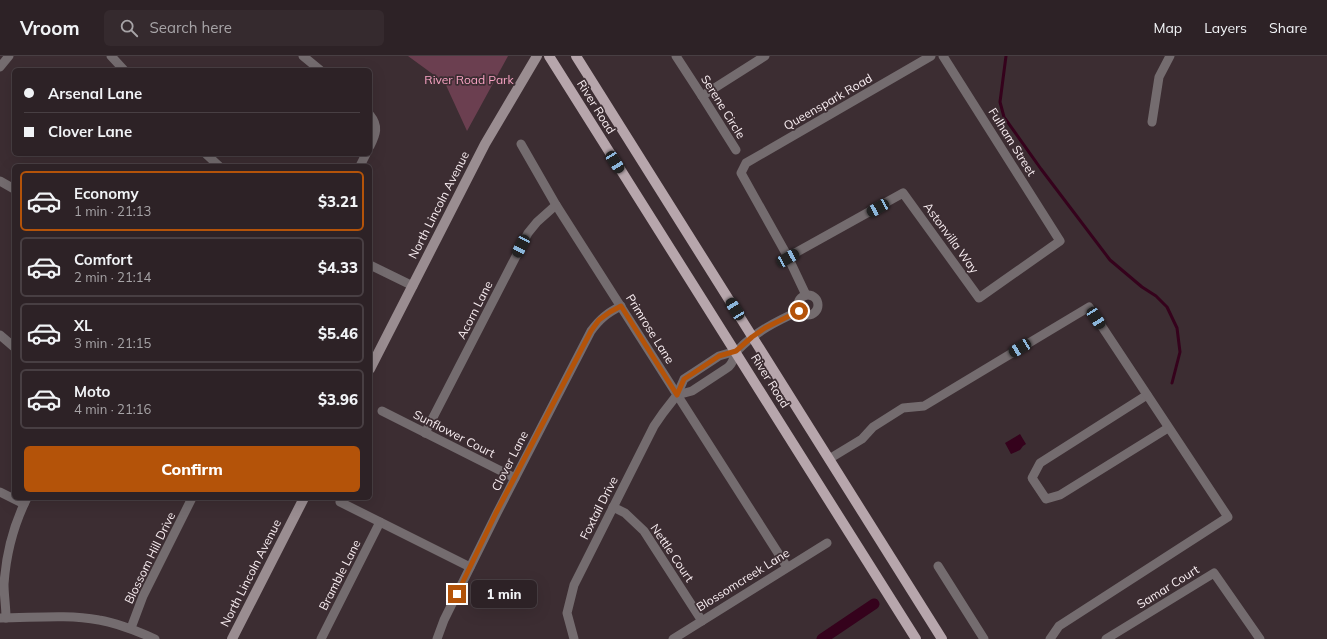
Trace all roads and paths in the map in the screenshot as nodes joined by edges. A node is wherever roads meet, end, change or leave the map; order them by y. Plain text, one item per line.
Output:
1 (9, 56) edge
2 (111, 56) edge
3 (303, 56) edge
4 (537, 56) edge
5 (549, 56) edge
6 (576, 56) edge
7 (676, 56) edge
8 (765, 56) edge
9 (931, 56) edge
10 (943, 56) edge
11 (1170, 56) edge
12 (0, 67) edge
13 (122, 68) edge
14 (318, 68) edge
15 (702, 96) junction
16 (372, 118) edge
17 (1152, 122) dead end
18 (372, 140) edge
19 (521, 144) dead end
20 (736, 150) dead end
21 (0, 181) edge
22 (12, 188) edge
23 (556, 205) junction
24 (788, 258) junction
25 (372, 266) edge
26 (412, 286) junction
27 (806, 295) junction
28 (979, 298) joint
29 (621, 306) junction
30 (799, 311) junction
31 (0, 335) edge
32 (752, 337) junction
33 (12, 345) edge
34 (736, 351) junction
35 (372, 365) edge
36 (677, 395) junction
37 (1147, 395) junction
38 (382, 411) dead end
39 (1168, 428) junction
40 (425, 433) junction
41 (829, 459) junction
42 (515, 478) junction
43 (0, 492) edge
44 (12, 496) edge
45 (191, 500) edge
46 (303, 500) edge
47 (26, 501) edge
48 (340, 502) dead end
49 (613, 507) junction
50 (380, 522) junction
51 (827, 543) dead end
52 (938, 566) dead end
53 (470, 567) junction
54 (787, 567) junction
55 (3, 618) edge
56 (702, 621) junction
57 (131, 628) junction
58 (154, 639) edge
59 (232, 639) edge
60 (321, 639) edge
61 (437, 639) edge
62 (574, 639) edge
63 (673, 639) edge
64 (916, 639) edge
65 (942, 639) edge
66 (984, 639) edge
67 (1050, 639) edge
68 (1106, 639) edge
69 (1260, 639) edge

1 - 12 street
2 - 13 street
3 - 14 street
4 - 26 main road, North Lincoln Avenue
5 - 34 main road, River Road
6 - 32 main road, River Road
7 - 15 street, Serene Circle
8 - 15 street
9 - 24 street, Queenspark Road
10 - 28 street, Fulham Street
11 - 17 street
15 - 20 street, Serene Circle
16 - 18 street
19 - 23 street, Primrose Lane
21 - 22 street
23 - 29 street, Primrose Lane
23 - 40 street, Acorn Lane
24 - 27 street
24 - 28 street, Astonvilla Way
25 - 26 street
26 - 35 main road, North Lincoln Avenue
27 - 30 street
27 - 30 street
29 - 36 street, Primrose Lane
29 - 42 street, Clover Lane
30 - 32 street
31 - 33 street
32 - 34 street
32 - 41 main road, River Road
34 - 36 street, Foxtail Drive
34 - 36 street
34 - 64 main road, River Road
36 - 49 street, Foxtail Drive
36 - 54 street, Primrose Lane
37 - 39 street
37 - 39 street
37 - 41 street
38 - 40 street, Sunflower Court
39 - 67 street
40 - 42 street, Sunflower Court
41 - 65 main road, River Road
42 - 53 street, Clover Lane
43 - 44 street
45 - 57 street, Blossom Hill Drive
46 - 59 main road, North Lincoln Avenue
47 - 55 street
48 - 50 street
49 - 56 street, Nettle Court
49 - 62 street, Foxtail Drive
50 - 53 street
50 - 60 street, Bramble Lane
51 - 54 street, Blossomcreek Lane
52 - 66 street
53 - 61 street, Clover Lane
54 - 56 street, Blossomcreek Lane
55 - 57 street
56 - 63 street, Blossomcreek Lane
57 - 58 street
68 - 69 street, Samar Court

